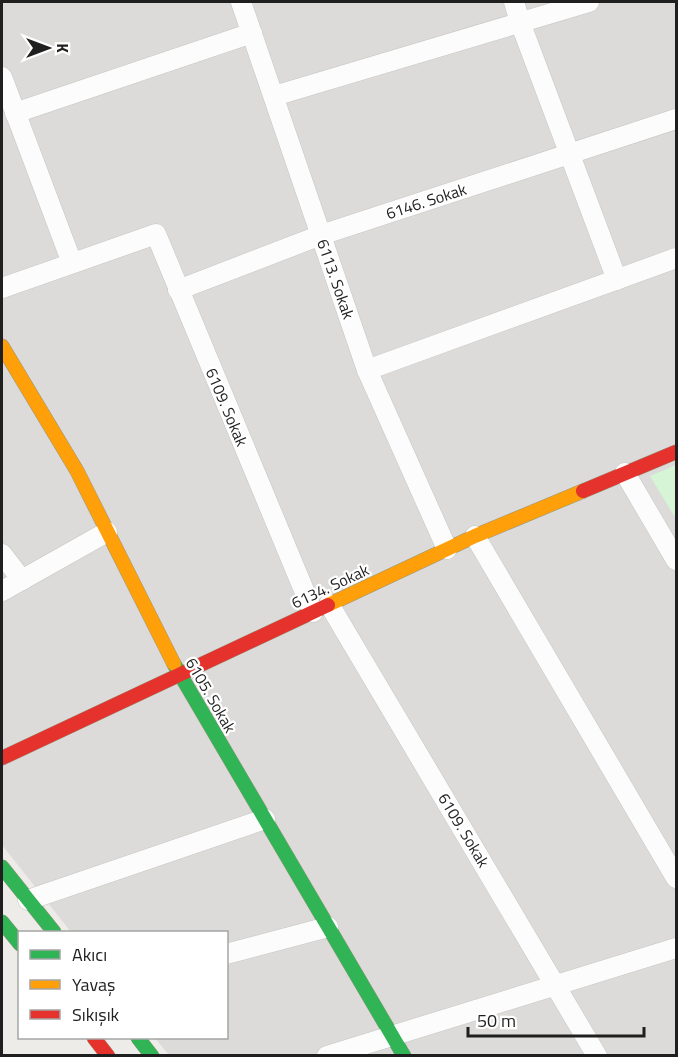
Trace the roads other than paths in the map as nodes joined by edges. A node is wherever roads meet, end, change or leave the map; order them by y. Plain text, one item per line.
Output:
1 (241, 2) edge
2 (514, 2) edge
3 (589, 2) edge
4 (520, 22) junction
5 (252, 33) junction
6 (2, 77) edge
7 (274, 96) junction
8 (15, 113) junction
9 (676, 119) edge
10 (569, 154) junction
11 (321, 235) junction
12 (676, 258) edge
13 (72, 263) junction
14 (617, 280) junction
15 (2, 288) edge
16 (178, 290) junction
17 (2, 346) edge
18 (367, 370) junction
19 (676, 452) edge
20 (626, 473) junction
21 (107, 532) junction
22 (475, 536) junction
23 (447, 549) junction
24 (2, 554) edge
25 (676, 560) edge
26 (22, 580) junction
27 (2, 591) edge
28 (321, 608) junction
29 (179, 675) junction
30 (2, 758) edge
31 (265, 819) junction
32 (2, 867) edge
33 (676, 878) edge
34 (28, 900) junction
35 (2, 922) edge
36 (328, 927) junction
37 (52, 931) edge
38 (18, 942) edge
39 (676, 948) edge
40 (228, 953) edge
41 (556, 985) junction
42 (392, 1035) junction
43 (95, 1039) edge
44 (139, 1039) edge
45 (108, 1056) edge
46 (152, 1056) edge
47 (327, 1056) edge
48 (404, 1056) edge
49 (597, 1056) edge

1 - 5 street, 6113. Sokak
2 - 4 street
3 - 4 street
4 - 7 street
4 - 10 street
5 - 7 street, 6113. Sokak
5 - 8 street
6 - 8 street
7 - 11 street, 6113. Sokak
8 - 13 street
9 - 10 street, 6146. Sokak
10 - 11 street, 6146. Sokak
10 - 14 street
11 - 16 street, 6146. Sokak
11 - 18 street, 6113. Sokak
12 - 14 street
13 - 15 street
13 - 16 street, 6109. Sokak
14 - 18 street
16 - 28 street, 6109. Sokak
17 - 21 street, 6105. Sokak
18 - 23 street, 6113. Sokak
19 - 20 street, 6134. Sokak
20 - 22 street, 6134. Sokak
20 - 25 street
21 - 26 street
21 - 29 street, 6105. Sokak
22 - 23 street, 6134. Sokak
22 - 33 street
23 - 28 street, 6134. Sokak
24 - 26 street
26 - 27 street
28 - 29 street, 6134. Sokak
28 - 41 street, 6109. Sokak
29 - 30 street, 6134. Sokak
29 - 31 street, 6105. Sokak
31 - 34 street
31 - 36 street, 6105. Sokak
32 - 34 street
34 - 37 street
35 - 38 street
36 - 40 street
36 - 42 street, 6105. Sokak
39 - 41 street
41 - 42 street
41 - 49 street, 6109. Sokak
42 - 47 street
42 - 48 street, 6105. Sokak
43 - 45 street
44 - 46 street

